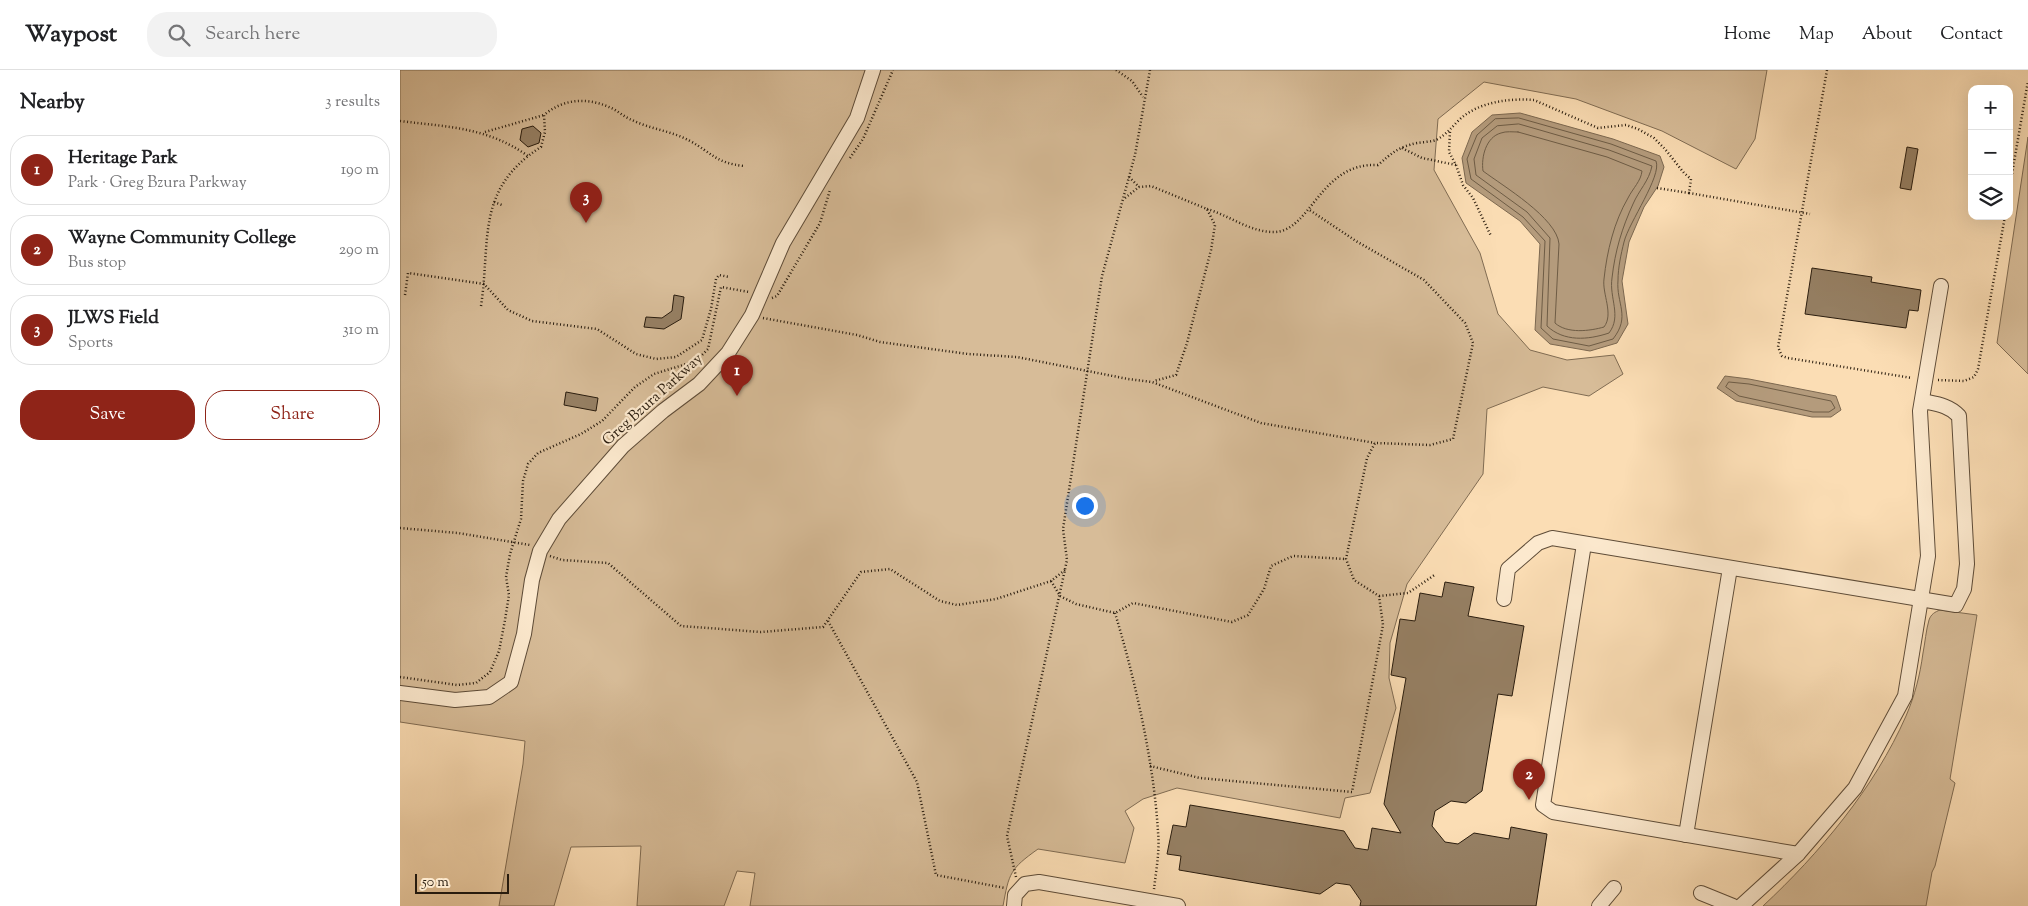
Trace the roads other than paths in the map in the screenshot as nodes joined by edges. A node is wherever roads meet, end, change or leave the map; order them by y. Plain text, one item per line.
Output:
1 (873, 70) edge
2 (1941, 286) dead end
3 (1922, 401) junction
4 (1584, 544) junction
5 (1730, 568) junction
6 (1504, 599) dead end
7 (1921, 600) junction
8 (400, 693) edge
9 (1686, 835) junction
10 (1798, 854) junction
11 (1614, 888) dead end
12 (1701, 893) dead end
13 (1014, 906) edge
14 (1178, 906) edge
15 (1599, 906) edge
16 (1733, 906) edge
17 (1741, 906) edge

1 - 8 street, Greg Bzura Parkway
2 - 3 street
3 - 7 street
3 - 7 street
4 - 5 street
4 - 6 street
4 - 9 street
5 - 7 street
5 - 9 street
7 - 10 street
9 - 10 street
10 - 17 street
11 - 15 street
12 - 16 street
13 - 14 street

